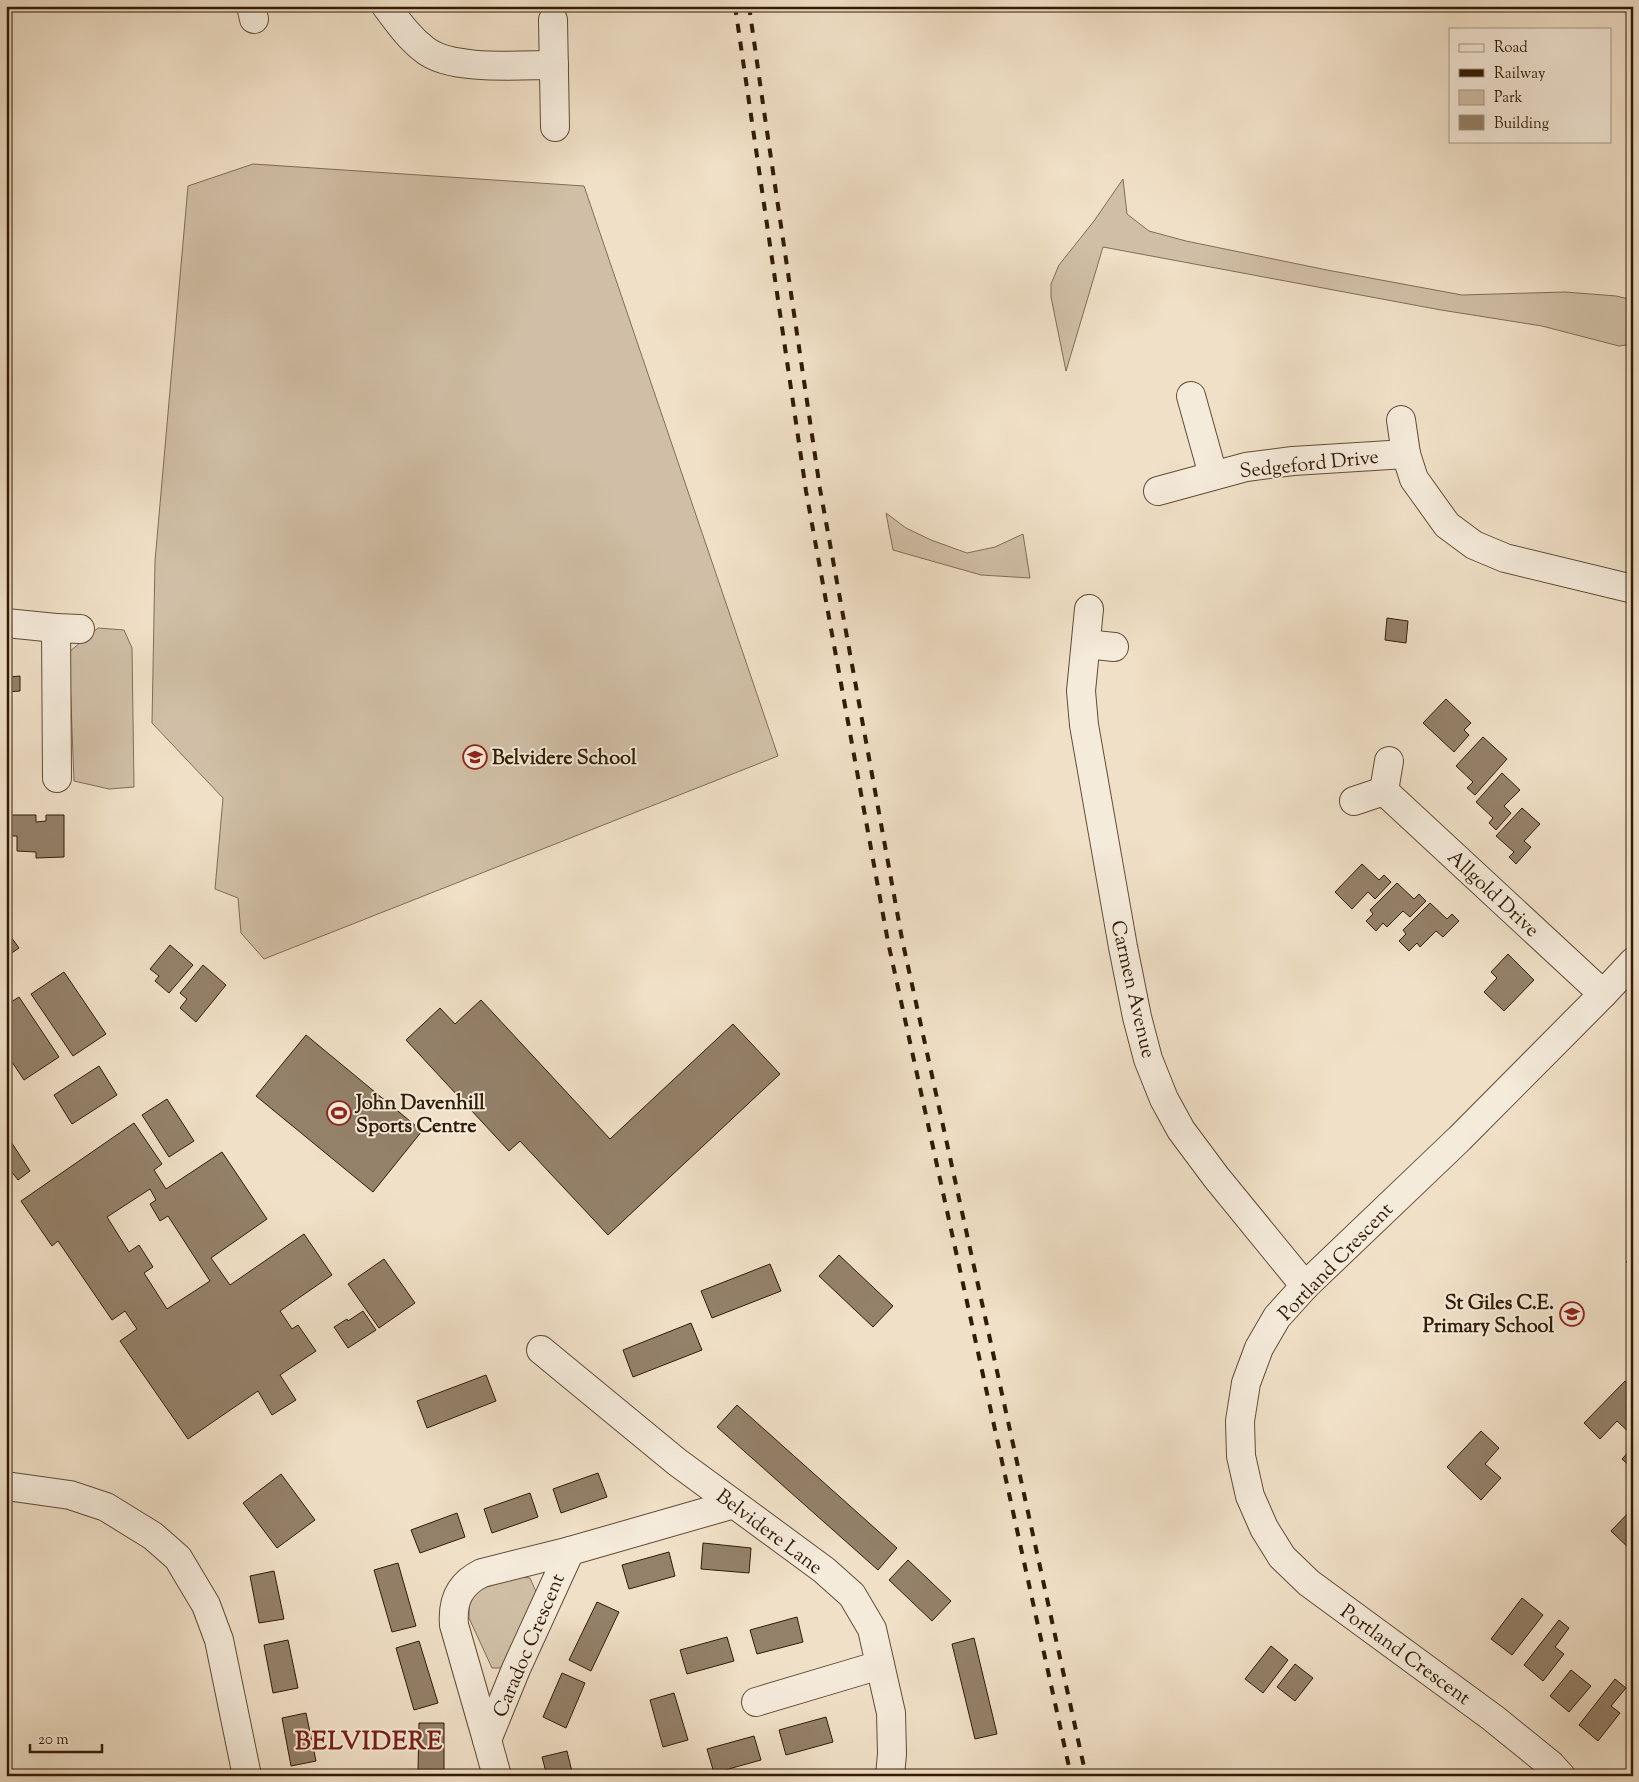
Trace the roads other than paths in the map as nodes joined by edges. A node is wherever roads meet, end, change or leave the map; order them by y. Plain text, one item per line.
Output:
1 (386, 6) edge
2 (554, 20) dead end
3 (554, 64) junction
4 (555, 128) dead end
5 (1191, 396) dead end
6 (1401, 420) dead end
7 (1406, 454) junction
8 (1213, 475) junction
9 (1158, 491) dead end
10 (1633, 588) edge
11 (1089, 609) dead end
12 (6, 623) edge
13 (1086, 644) junction
14 (1114, 647) dead end
15 (1389, 762) dead end
16 (57, 778) dead end
17 (1384, 791) junction
18 (1354, 801) dead end
19 (1633, 962) edge
20 (1603, 994) junction
21 (1305, 1286) junction
22 (541, 1350) dead end
23 (6, 1486) edge
24 (734, 1504) junction
25 (570, 1551) junction
26 (880, 1665) junction
27 (756, 1702) dead end
28 (487, 1740) junction
29 (247, 1776) edge
30 (497, 1776) edge
31 (890, 1776) edge
32 (1561, 1776) edge

1 - 3 street
2 - 3 street
3 - 4 street
5 - 8 street, Sedgeford Drive
6 - 7 street, Sedgeford Drive
7 - 8 street, Sedgeford Drive
7 - 10 street, Sedgeford Drive
8 - 9 street, Sedgeford Drive
11 - 13 street, Carmen Avenue
12 - 16 street
13 - 14 street
13 - 21 street, Carmen Avenue
15 - 17 street
17 - 18 street
17 - 20 street, Allgold Drive
19 - 20 street, Portland Crescent
20 - 21 street, Portland Crescent
21 - 32 street, Portland Crescent
22 - 24 street, Belvidere Lane
23 - 29 street
24 - 25 street, Caradoc Crescent
24 - 26 street, Belvidere Lane
25 - 28 street, Caradoc Crescent
25 - 28 street, Caradoc Crescent
26 - 27 street
26 - 31 street, Belvidere Lane
28 - 30 street, Caradoc Crescent

